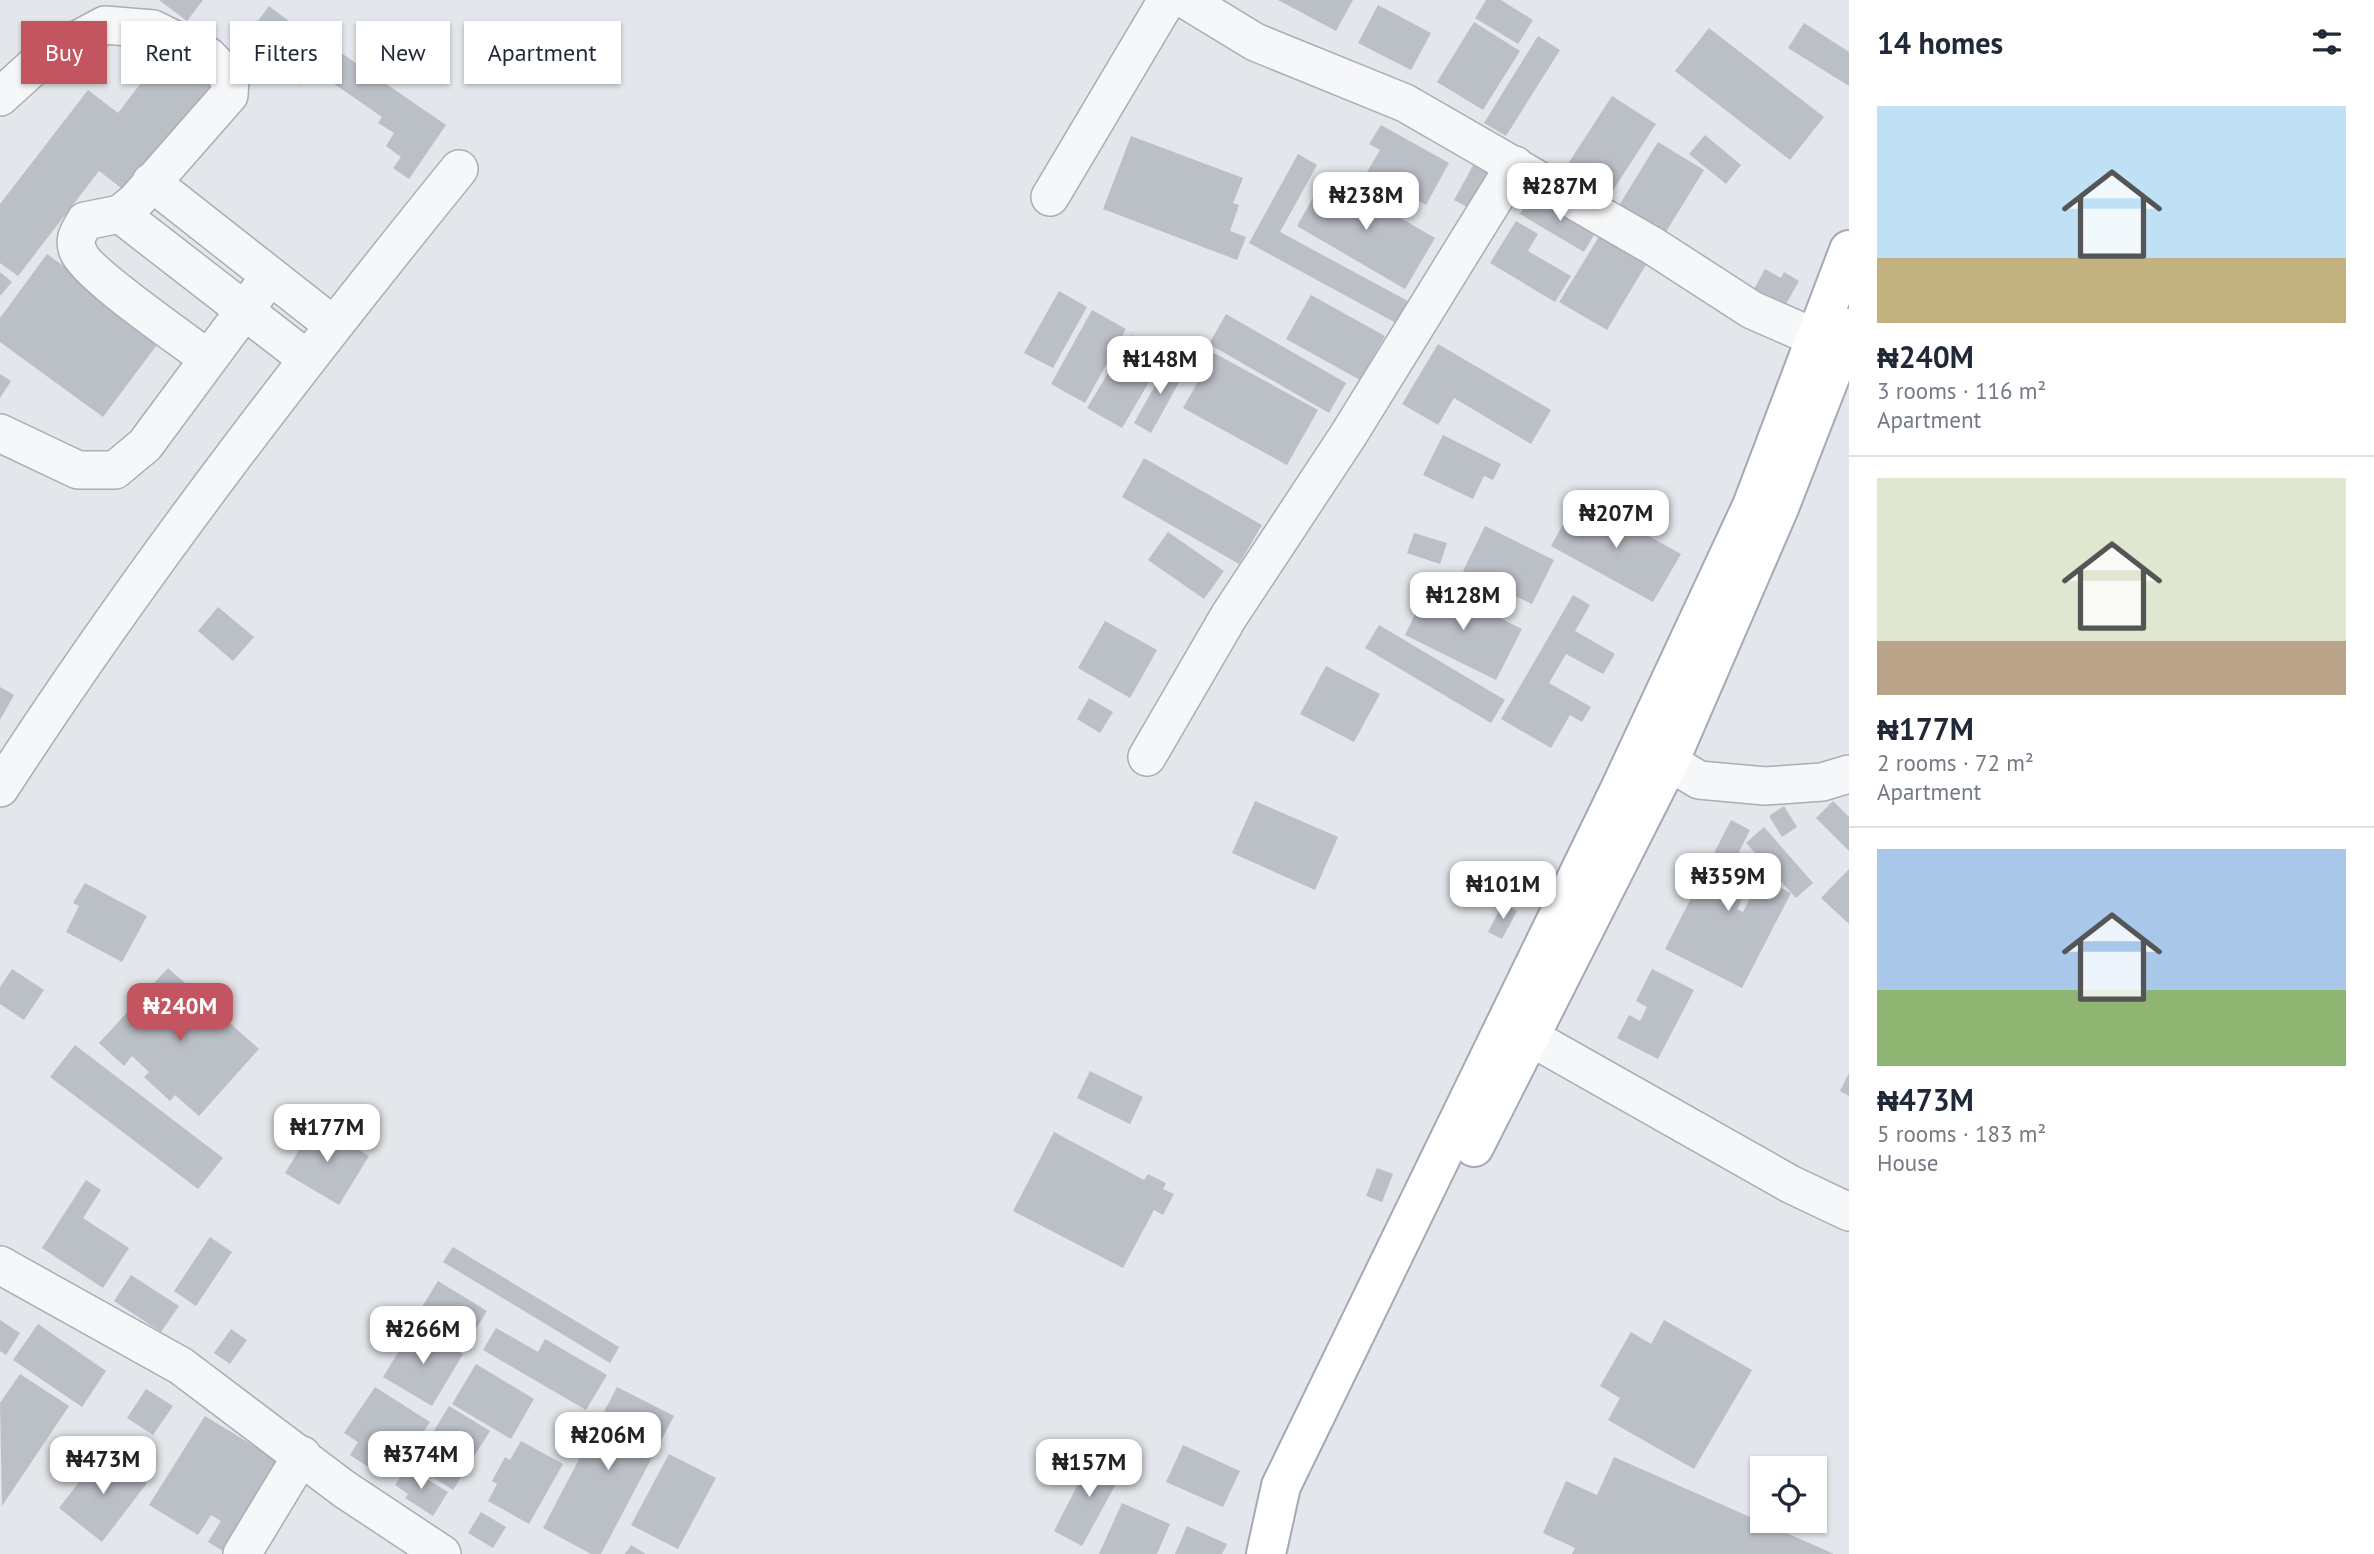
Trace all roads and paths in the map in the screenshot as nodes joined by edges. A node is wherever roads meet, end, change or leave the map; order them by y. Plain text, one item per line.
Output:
1 (1167, 0) edge
2 (1186, 0) edge
3 (0, 97) edge
4 (1516, 165) junction
5 (459, 169) dead end
6 (151, 183) junction
7 (1050, 197) dead end
8 (120, 214) junction
9 (1849, 250) edge
10 (270, 276) junction
11 (243, 309) junction
12 (333, 325) junction
13 (1832, 333) edge
14 (207, 358) junction
15 (307, 359) junction
16 (0, 433) edge
17 (1147, 757) dead end
18 (1669, 762) junction
19 (1849, 774) edge
20 (0, 788) edge
21 (1530, 1037) junction
22 (1849, 1212) edge
23 (0, 1265) edge
24 (302, 1455) junction
25 (1269, 1547) edge
26 (242, 1554) edge
27 (442, 1554) edge

1 - 7 street
2 - 4 street
3 - 6 street
4 - 13 street
4 - 17 street
5 - 12 street
6 - 8 street
6 - 10 street
8 - 11 street
8 - 14 street
9 - 13 main road
10 - 11 street
10 - 12 street
11 - 14 street
11 - 15 street
12 - 15 street
13 - 18 main road
13 - 25 main road
14 - 16 street
15 - 20 street
18 - 19 street
18 - 21 main road
21 - 22 street
21 - 25 main road
23 - 24 street
24 - 26 street
24 - 27 street

